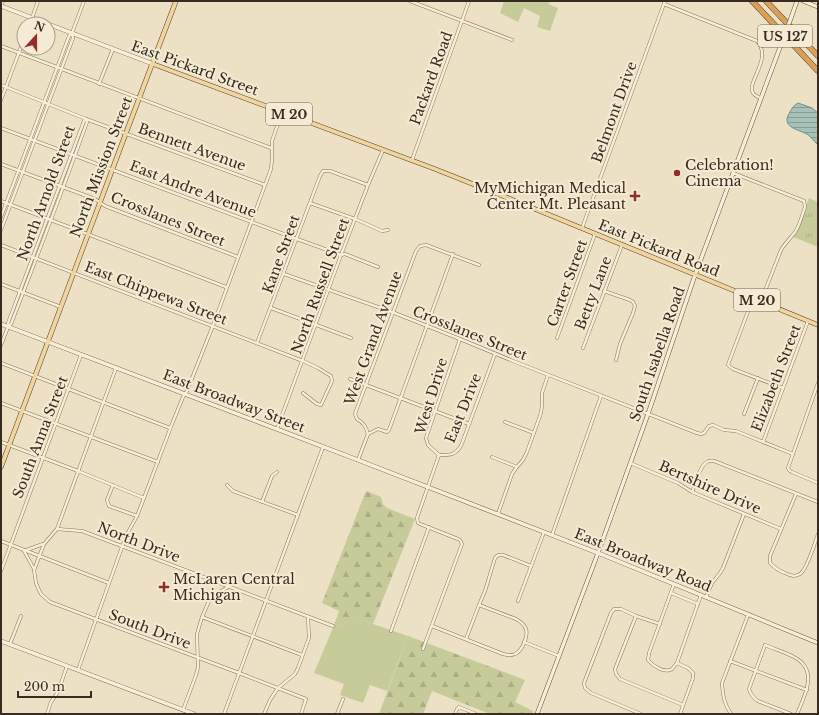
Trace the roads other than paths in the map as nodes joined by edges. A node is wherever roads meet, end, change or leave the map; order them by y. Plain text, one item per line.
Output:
1 (3, 1) edge
2 (38, 1) edge
3 (84, 1) edge
4 (176, 1) edge
5 (410, 1) edge
6 (469, 1) edge
7 (752, 1) edge
8 (766, 1) edge
9 (797, 1) edge
10 (803, 1) edge
11 (664, 2) edge
12 (418, 3) edge
13 (1, 6) edge
14 (818, 7) edge
15 (27, 16) edge
16 (33, 16) edge
17 (462, 21) junction
18 (56, 27) edge
19 (72, 33) junction
20 (512, 40) dead end
21 (1, 46) edge
22 (113, 49) junction
23 (16, 52) edge
24 (18, 56) edge
25 (27, 56) edge
26 (818, 56) edge
27 (153, 64) junction
28 (57, 67) junction
29 (62, 69) junction
30 (818, 71) edge
31 (99, 84) junction
32 (1, 85) edge
33 (6, 87) junction
34 (139, 98) junction
35 (760, 98) junction
36 (1, 100) edge
37 (44, 102) junction
38 (49, 104) junction
39 (282, 112) junction
40 (86, 119) junction
41 (1, 128) edge
42 (126, 133) junction
43 (31, 138) junction
44 (35, 140) junction
45 (271, 148) junction
46 (383, 150) junction
47 (73, 155) junction
48 (412, 161) junction
49 (1, 164) edge
50 (425, 166) joint
51 (112, 169) junction
52 (18, 170) junction
53 (23, 172) junction
54 (733, 173) junction
55 (265, 185) junction
56 (368, 185) junction
57 (61, 186) junction
58 (1, 201) edge
59 (6, 203) junction
60 (100, 203) junction
61 (310, 203) junction
62 (10, 205) junction
63 (1, 216) edge
64 (49, 219) junction
65 (355, 219) junction
66 (252, 222) junction
67 (582, 229) junction
68 (1, 230) edge
69 (388, 230) dead end
70 (88, 234) junction
71 (595, 234) junction
72 (297, 239) junction
73 (1, 245) edge
74 (622, 245) junction
75 (453, 254) junction
76 (341, 255) junction
77 (35, 257) junction
78 (238, 257) junction
79 (479, 265) dead end
80 (378, 267) dead end
81 (73, 273) junction
82 (284, 274) junction
83 (696, 275) junction
84 (1, 284) edge
85 (226, 287) junction
86 (329, 290) junction
87 (604, 291) junction
88 (22, 292) junction
89 (753, 298) junction
90 (761, 302) junction
91 (61, 307) junction
92 (271, 308) junction
93 (392, 312) junction
94 (808, 321) junction
95 (1, 324) edge
96 (316, 324) junction
97 (818, 325) edge
98 (8, 326) junction
99 (213, 326) junction
100 (427, 326) junction
101 (351, 338) dead end
102 (557, 338) dead end
103 (460, 339) junction
104 (48, 341) junction
105 (257, 343) junction
106 (1, 345) edge
107 (583, 348) dead end
108 (495, 354) junction
109 (81, 355) junction
110 (303, 360) junction
111 (616, 360) dead end
112 (1, 363) edge
113 (116, 368) junction
114 (548, 375) junction
115 (35, 376) junction
116 (758, 378) junction
117 (350, 379) dead end
118 (818, 382) edge
119 (366, 385) junction
120 (783, 388) junction
121 (69, 389) junction
122 (185, 394) junction
123 (303, 394) dead end
124 (601, 396) junction
125 (401, 397) junction
126 (1, 403) edge
127 (103, 403) junction
128 (22, 410) junction
129 (435, 411) junction
130 (648, 414) junction
131 (744, 414) dead end
132 (505, 422) dead end
133 (56, 423) junction
134 (469, 424) junction
135 (170, 428) junction
136 (277, 429) junction
137 (534, 433) junction
138 (368, 434) junction
139 (91, 436) junction
140 (1, 442) edge
141 (763, 442) junction
142 (9, 445) junction
143 (323, 447) junction
144 (793, 454) junction
145 (439, 455) junction
146 (492, 457) dead end
147 (43, 458) junction
148 (358, 460) junction
149 (158, 462) junction
150 (630, 463) junction
151 (1, 467) edge
152 (517, 467) junction
153 (78, 471) junction
154 (277, 472) dead end
155 (818, 483) edge
156 (113, 485) junction
157 (227, 485) dead end
158 (428, 487) junction
159 (692, 492) junction
160 (796, 494) junction
161 (144, 498) junction
162 (459, 499) joint
163 (262, 502) junction
164 (818, 502) edge
165 (498, 514) junction
166 (744, 514) junction
167 (298, 515) junction
168 (137, 516) junction
169 (429, 528) junction
170 (57, 529) junction
171 (781, 529) junction
172 (544, 532) junction
173 (818, 534) edge
174 (552, 535) junction
175 (1, 541) edge
176 (44, 544) junction
177 (11, 545) junction
178 (122, 547) junction
179 (24, 551) junction
180 (598, 553) junction
181 (39, 556) junction
182 (531, 566) junction
183 (34, 570) junction
184 (1, 571) edge
185 (109, 583) junction
186 (674, 584) junction
187 (228, 587) junction
188 (671, 593) junction
189 (701, 595) junction
190 (706, 597) junction
191 (266, 600) junction
192 (518, 601) dead end
193 (698, 604) junction
194 (479, 605) junction
195 (748, 614) junction
196 (21, 616) dead end
197 (636, 616) junction
198 (308, 617) junction
199 (202, 618) junction
200 (96, 619) junction
201 (660, 624) junction
202 (334, 626) dead end
203 (432, 626) junction
204 (391, 631) dead end
205 (252, 636) junction
206 (466, 639) junction
207 (1, 641) edge
208 (524, 642) junction
209 (818, 643) edge
210 (10, 644) junction
211 (423, 649) dead end
212 (302, 655) junction
213 (559, 656) junction
214 (197, 657) junction
215 (730, 661) junction
216 (677, 663) junction
217 (67, 666) junction
218 (78, 670) junction
219 (755, 671) junction
220 (239, 673) junction
221 (278, 688) junction
222 (807, 690) junction
223 (343, 699) dead end
224 (683, 705) junction
225 (183, 710) junction
226 (47, 714) edge
227 (194, 714) edge
228 (224, 714) edge
229 (264, 714) edge
230 (301, 714) edge
231 (337, 714) edge
232 (455, 714) edge
233 (476, 714) edge
234 (537, 714) edge
235 (641, 714) edge
236 (680, 714) edge
237 (731, 714) edge
238 (791, 714) edge
239 (797, 714) edge

1 - 13 street
2 - 16 street
3 - 19 street
4 - 27 main road, North Mission Street
5 - 12 street
6 - 17 street, Packard Road
7 - 30 highway, US 127
8 - 26 highway, US 127
9 - 35 street, South Isabella Road, bridge
10 - 14 street
11 - 35 street
11 - 67 street, Belmont Drive
12 - 17 street
13 - 15 street, East Pickard Street
17 - 20 street
17 - 48 street, Packard Road
18 - 19 street, East Pickard Street
19 - 22 street, East Pickard Street
19 - 28 street
19 - 29 street
21 - 23 street
22 - 27 street, East Pickard Street
22 - 31 street
24 - 33 street
25 - 28 street
27 - 34 main road, North Mission Street
27 - 39 main road, East Pickard Street / M 20
28 - 29 street
28 - 37 street
29 - 31 street
29 - 38 street
31 - 34 street
32 - 33 street, Bennett Avenue
33 - 36 street
33 - 37 street, Bennett Avenue
34 - 42 main road, North Mission Street
34 - 45 street
35 - 54 street, South Isabella Road
37 - 38 street, Bennett Avenue
37 - 43 street
38 - 40 street, Bennett Avenue
38 - 44 street
39 - 45 street
39 - 46 main road, East Pickard Street / M 20
40 - 42 street, Bennett Avenue
40 - 47 street, North Arnold Street
41 - 43 street, East Andre Avenue
42 - 51 main road, North Mission Street
42 - 55 street, Bennett Avenue
43 - 44 street, East Andre Avenue
43 - 52 street
44 - 47 street, East Andre Avenue
44 - 53 street
45 - 55 street
46 - 48 main road, East Pickard Street / M 20
46 - 56 street, North Russell Street
47 - 51 street, East Andre Avenue
47 - 57 street, North Arnold Street
48 - 50 main road, East Pickard Street / M 20
49 - 52 street, Crosslanes Street
50 - 67 main road, East Pickard Road / M 20
51 - 60 main road, North Mission Street
51 - 66 street, East Andre Avenue
52 - 53 street, Crosslanes Street
52 - 59 street
53 - 57 street, Crosslanes Street
53 - 62 street
54 - 83 street, South Isabella Road
54 - 90 street
55 - 66 street
56 - 61 street, Kane Street
56 - 65 street, North Russell Street
57 - 60 street, Crosslanes Street
57 - 64 street, North Arnold Street
58 - 59 street
59 - 62 street
59 - 63 street
60 - 70 main road, North Mission Street
60 - 78 street, Crosslanes Street
61 - 65 street
61 - 72 street, Kane Street
62 - 64 street
62 - 68 street
64 - 70 street
64 - 77 street, North Arnold Street
65 - 69 street
65 - 76 street, North Russell Street
66 - 72 street, East Andre Avenue
66 - 78 street
67 - 71 main road, East Pickard Road / M 20
70 - 81 main road, North Mission Street
70 - 85 street
71 - 74 main road, East Pickard Road / M 20
71 - 102 street, Carter Street
72 - 76 street, East Andre Avenue
72 - 82 street, Kane Street
73 - 77 street, East Chippewa Street
74 - 83 main road, East Pickard Road / M 20
74 - 87 street, Betty Lane
75 - 79 street
75 - 93 street, West Grand Avenue
75 - 100 street
76 - 80 street, East Andre Avenue
76 - 86 street, North Russell Street
77 - 81 street, East Chippewa Street
77 - 88 street, North Arnold Street
78 - 85 street
81 - 91 main road, North Mission Street
81 - 99 street, East Chippewa Street
82 - 86 street, Crosslanes Street
82 - 92 street, Kane Street
83 - 89 main road, East Pickard Road / M 20
83 - 130 street, South Isabella Road
84 - 88 street
85 - 99 street
86 - 93 street, Crosslanes Street
86 - 96 street, North Russell Street
87 - 107 street, Betty Lane
87 - 111 street
88 - 91 street
88 - 98 street, North Arnold Street
89 - 90 main road, East Pickard Road / M 20
89 - 116 street
90 - 94 main road, East Pickard Road / M 20
91 - 104 main road, North Mission Street
92 - 96 street
92 - 105 street, Kane Street
93 - 100 street, Crosslanes Street
93 - 119 street, West Grand Avenue
94 - 97 main road, East Pickard Road / M 20
94 - 120 street, Elizabeth Street
95 - 98 street, East Broadway Street
96 - 101 street
96 - 110 street, North Russell Street
98 - 104 street, East Broadway Street
98 - 106 street, North Arnold Street
99 - 105 street, East Chippewa Street
99 - 122 street
100 - 103 street, Crosslanes Street
100 - 125 street
103 - 108 street, Crosslanes Street
103 - 129 street, West Drive
104 - 109 street, East Broadway Street
104 - 115 main road, North Mission Street
105 - 110 street, East Chippewa Street
108 - 114 street, Crosslanes Street
108 - 134 street, East Drive
109 - 113 street, East Broadway Street
109 - 121 street, South Anna Street
110 - 123 street, East Chippewa Street
110 - 136 street, North Russell Street
112 - 115 street
113 - 122 street, East Broadway Street
113 - 127 street
114 - 124 street, Crosslanes Street
114 - 137 street
115 - 121 street
115 - 128 main road, North Mission Street
116 - 120 street
116 - 131 street
117 - 119 street
118 - 144 street
119 - 125 street
119 - 138 street, West Grand Avenue
120 - 141 street, Elizabeth Street
121 - 127 street
121 - 133 street, South Anna Street
122 - 135 street
122 - 136 street, East Broadway Street
124 - 130 street, Crosslanes Street
124 - 174 street
125 - 129 street
125 - 138 street
126 - 128 street
127 - 135 street
127 - 139 street
128 - 133 street
128 - 142 main road, North Mission Street
129 - 134 street
129 - 145 street, West Drive
130 - 141 street, Crosslanes Street
130 - 150 street, South Isabella Road
132 - 137 street
133 - 139 street
133 - 147 street, South Anna Street
134 - 145 street, East Drive
135 - 149 street
136 - 143 street, East Broadway Street
137 - 152 street
138 - 148 street
139 - 149 street
139 - 153 street
140 - 142 street
141 - 144 street
142 - 147 street
142 - 151 main road, North Mission Street
143 - 148 street, East Broadway Street
143 - 167 street
144 - 155 street
145 - 158 street
146 - 152 street
147 - 153 street
147 - 177 street, South Anna Street
148 - 158 street, East Broadway Street
149 - 161 street
150 - 159 street, Bertshire Drive
150 - 180 street, South Isabella Road
152 - 165 street
153 - 156 street
153 - 170 street
154 - 163 street
156 - 161 street
156 - 168 street
157 - 163 street
158 - 162 street, East Broadway Street
158 - 169 street
159 - 160 street
159 - 166 street, Bertshire Drive
160 - 164 street
160 - 171 street
161 - 168 street
162 - 165 street, East Broadway Road
163 - 167 street
165 - 172 street, East Broadway Road
166 - 171 street, Bertshire Drive
166 - 190 street
167 - 191 street
168 - 178 street
169 - 203 street
169 - 204 street
170 - 176 street
170 - 178 street, North Drive
171 - 173 street
172 - 174 street, East Broadway Road
172 - 182 street
174 - 180 street, East Broadway Road
175 - 177 street
176 - 179 street
176 - 181 street
177 - 179 street
177 - 184 street, South Anna Street
178 - 185 street
178 - 187 street, North Drive
179 - 181 street
179 - 183 street, South Drive
180 - 186 street, East Broadway Road
180 - 213 street, South Isabella Road
181 - 183 street
181 - 185 street
182 - 192 street
182 - 194 street
183 - 200 street, South Drive
185 - 200 street
186 - 188 street
186 - 189 street, East Broadway Road
187 - 191 street, North Drive
187 - 199 street
188 - 193 street
188 - 201 street
189 - 190 street, East Broadway Road
189 - 193 street
190 - 195 street, East Broadway Road
191 - 198 street, North Drive
191 - 205 street
193 - 216 street
194 - 206 street
194 - 208 street
195 - 209 street, East Broadway Road
195 - 215 street
196 - 210 street
197 - 201 street
197 - 224 street
197 - 235 street
198 - 202 street, North Drive
198 - 212 street
199 - 205 street
199 - 214 street
200 - 214 street, South Drive
200 - 218 street
201 - 216 street
203 - 206 street
203 - 211 street
205 - 212 street
205 - 220 street
206 - 208 street
207 - 210 street
208 - 213 street
210 - 217 street
212 - 221 street
213 - 234 street, South Isabella Road
214 - 220 street, South Drive
214 - 225 street
215 - 219 street
215 - 237 street
216 - 224 street
217 - 218 street
217 - 226 street
218 - 225 street
219 - 222 street
219 - 222 street
219 - 238 street
220 - 221 street, South Drive
220 - 228 street
221 - 229 street
221 - 230 street, South Drive
222 - 239 street
223 - 231 street
224 - 236 street
225 - 227 street
232 - 233 street

